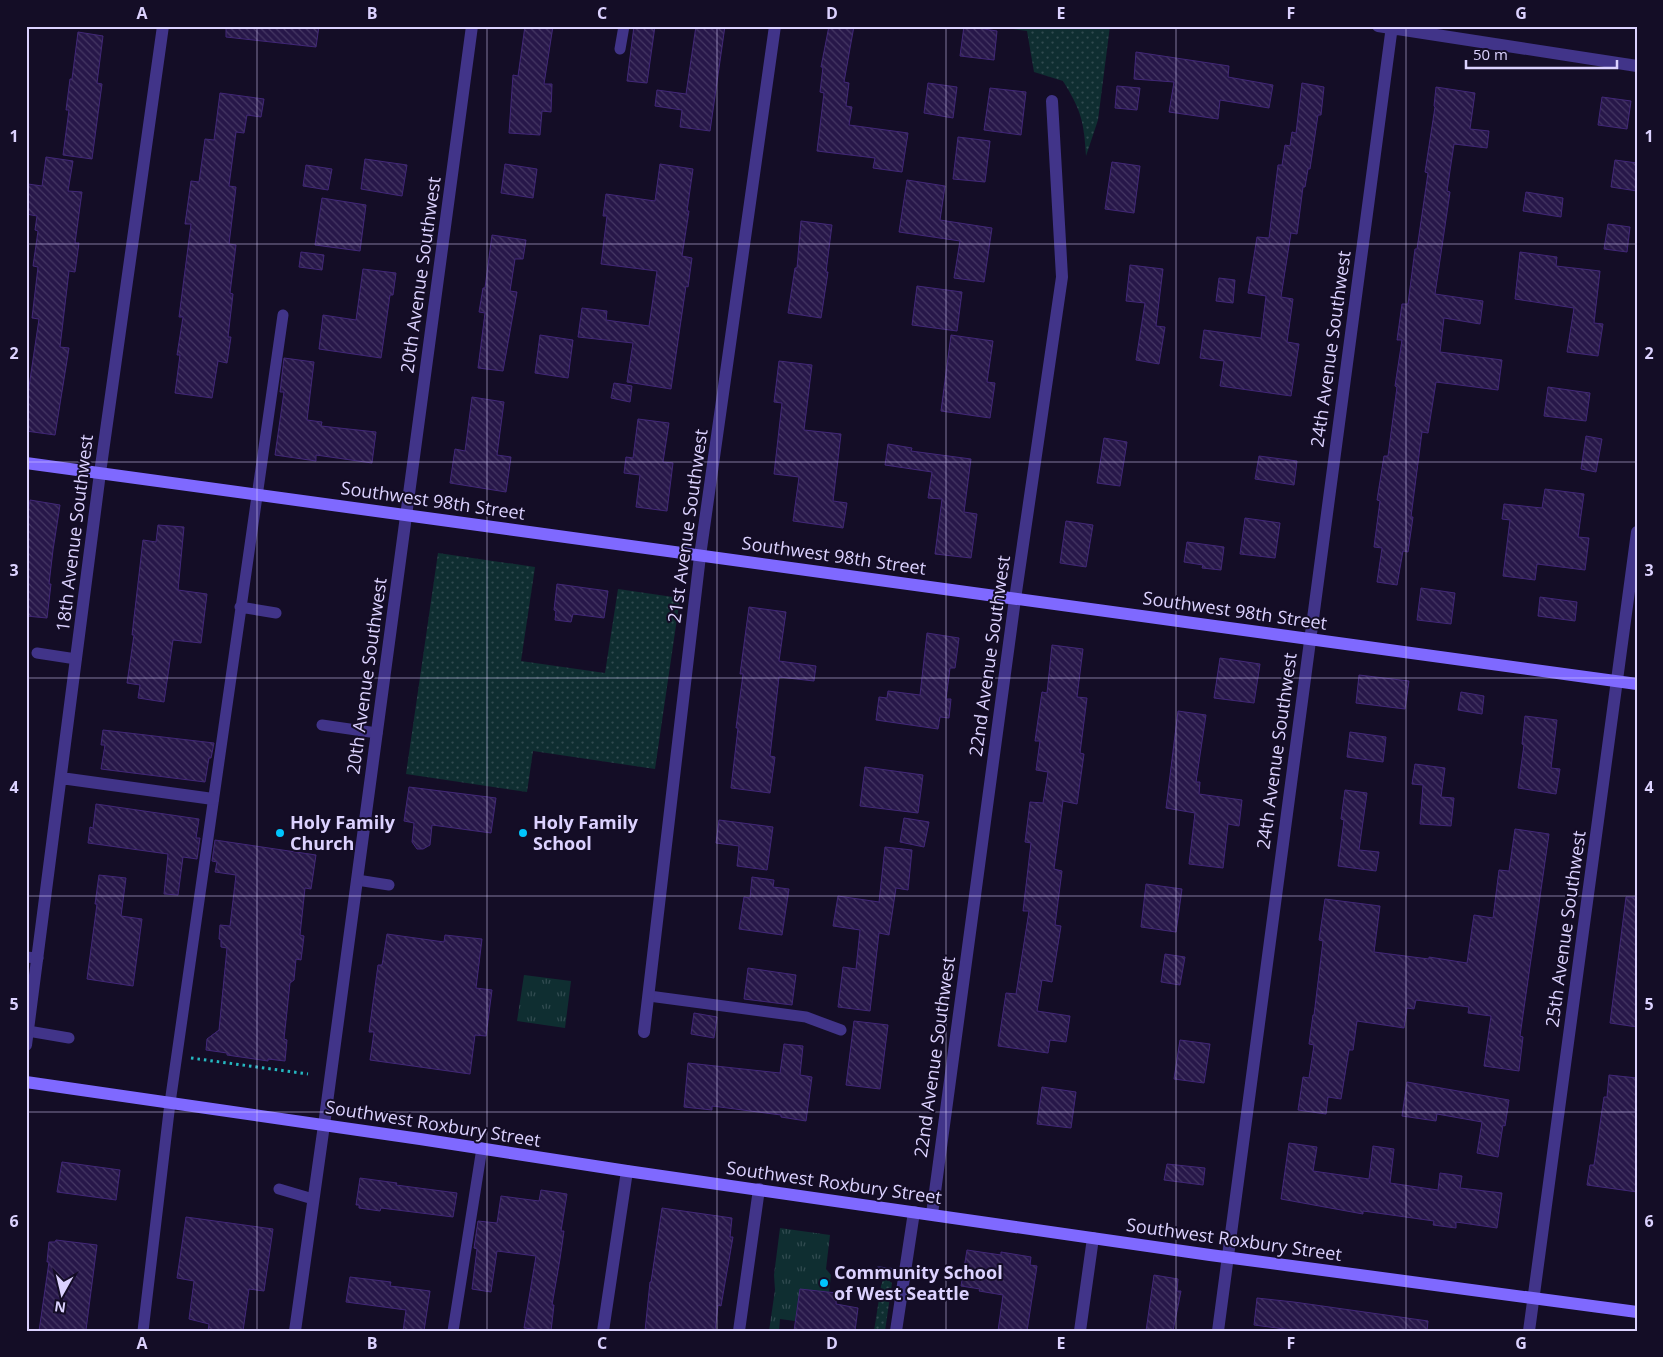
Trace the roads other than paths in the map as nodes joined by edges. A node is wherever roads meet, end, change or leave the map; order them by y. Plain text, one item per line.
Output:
1 (163, 26) edge
2 (472, 26) edge
3 (624, 26) edge
4 (775, 26) edge
5 (1378, 26) edge
6 (1392, 27) edge
7 (620, 49) dead end
8 (1637, 66) edge
9 (1052, 101) dead end
10 (282, 315) dead end
11 (26, 463) edge
12 (100, 473) junction
13 (256, 495) junction
14 (406, 515) junction
15 (1637, 532) edge
16 (700, 556) junction
17 (1015, 599) junction
18 (240, 608) junction
19 (276, 613) dead end
20 (1310, 639) junction
21 (37, 653) dead end
22 (76, 659) junction
23 (1617, 681) junction
24 (1637, 684) edge
25 (322, 725) dead end
26 (377, 733) junction
27 (61, 778) junction
28 (213, 799) junction
29 (357, 880) junction
30 (389, 885) dead end
31 (32, 958) edge
32 (649, 996) junction
33 (842, 1030) dead end
34 (28, 1032) junction
35 (644, 1032) dead end
36 (69, 1038) dead end
37 (26, 1046) edge
38 (26, 1082) edge
39 (170, 1103) junction
40 (324, 1125) junction
41 (482, 1148) junction
42 (626, 1171) junction
43 (279, 1189) dead end
44 (760, 1189) junction
45 (313, 1199) junction
46 (914, 1212) junction
47 (932, 1214) junction
48 (1093, 1238) junction
49 (1228, 1258) junction
50 (879, 1272) dead end
51 (904, 1275) junction
52 (1534, 1298) junction
53 (1637, 1312) edge
54 (143, 1331) edge
55 (294, 1331) edge
56 (453, 1331) edge
57 (603, 1331) edge
58 (739, 1331) edge
59 (896, 1331) edge
60 (1080, 1331) edge
61 (1218, 1331) edge
62 (1529, 1331) edge

1 - 12 street, 18th Avenue Southwest
2 - 14 street, 20th Avenue Southwest
3 - 7 lane
4 - 16 street, 21st Avenue Southwest
5 - 6 street
6 - 8 street
6 - 20 street, 24th Avenue Southwest
9 - 17 street, 22nd Avenue Southwest
10 - 13 lane
11 - 12 main road, Southwest 98th Street
12 - 13 main road, Southwest 98th Street
12 - 22 street, 18th Avenue Southwest
13 - 14 main road, Southwest 98th Street
13 - 18 lane
14 - 16 main road, Southwest 98th Street
14 - 26 street, 20th Avenue Southwest
15 - 23 street, 25th Avenue Southwest
16 - 17 main road, Southwest 98th Street
16 - 32 street, 21st Avenue Southwest
17 - 20 main road, Southwest 98th Street
17 - 47 street, 22nd Avenue Southwest
18 - 19 lane
18 - 28 lane
20 - 23 main road, Southwest 98th Street
20 - 49 street, 24th Avenue Southwest
21 - 22 lane
22 - 27 street, 18th Avenue Southwest
23 - 24 main road, Southwest 98th Street
23 - 52 street, 25th Avenue Southwest
25 - 26 lane
26 - 29 street, 20th Avenue Southwest
27 - 28 street
27 - 31 street, 18th Avenue Southwest
28 - 39 lane
29 - 30 lane
29 - 40 street, 20th Avenue Southwest
31 - 34 street, 18th Avenue Southwest
32 - 33 lane
32 - 35 street, 21st Avenue Southwest
34 - 36 lane
34 - 37 street, 18th Avenue Southwest
38 - 39 main road, Southwest Roxbury Street
39 - 40 main road, Southwest Roxbury Street
39 - 54 lane
40 - 41 main road, Southwest Roxbury Street
40 - 45 street, 20th Avenue Southwest
41 - 42 main road, Southwest Roxbury Street
41 - 56 lane
42 - 44 main road, Southwest Roxbury Street
42 - 57 street
43 - 45 lane
44 - 46 main road, Southwest Roxbury Street
44 - 58 street
45 - 55 street, 20th Avenue Southwest
46 - 47 main road, Southwest Roxbury Street
46 - 51 street
47 - 48 main road, Southwest Roxbury Street
48 - 49 main road, Southwest Roxbury Street
48 - 60 street
49 - 52 main road, Southwest Roxbury Street
49 - 61 street, 24th Avenue Southwest
50 - 51 lane
51 - 59 street
52 - 53 main road, Southwest Roxbury Street
52 - 62 street, 25th Avenue Southwest

